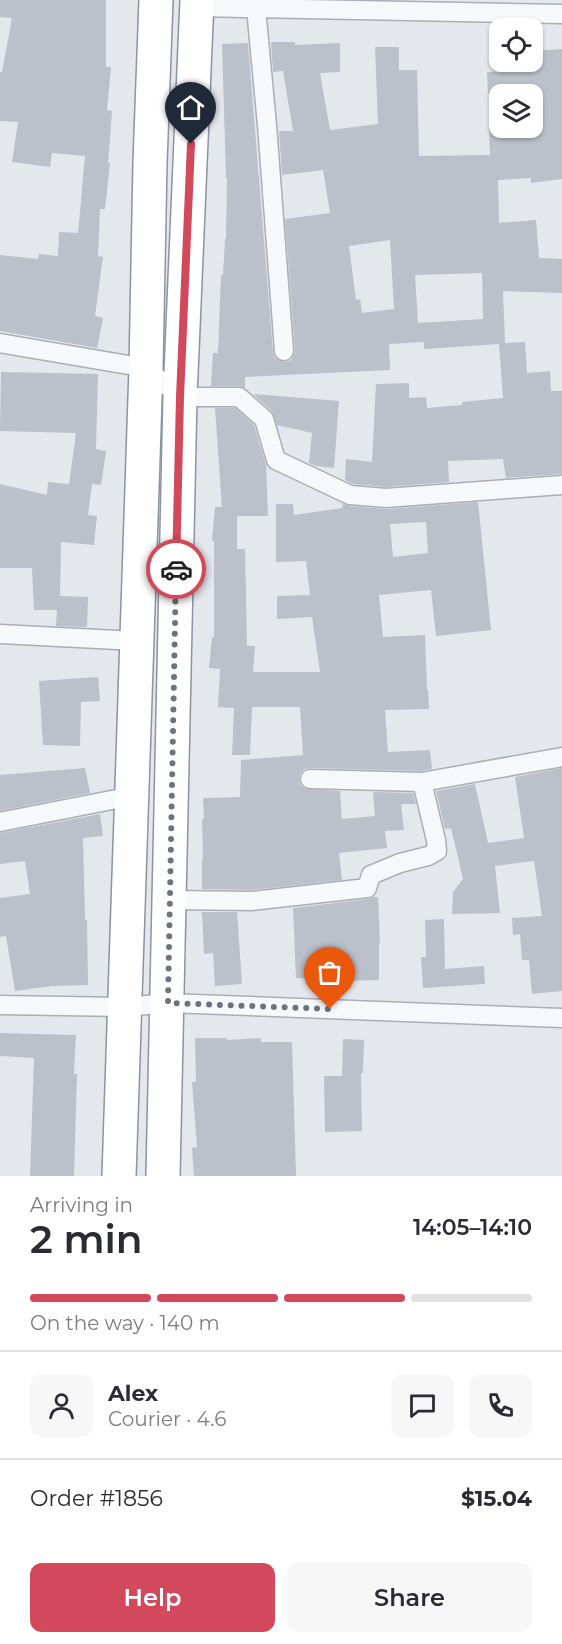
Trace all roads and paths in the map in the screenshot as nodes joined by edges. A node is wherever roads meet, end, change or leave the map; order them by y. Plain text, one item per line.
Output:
1 (156, 0) edge
2 (197, 3) edge
3 (255, 8) junction
4 (562, 14) edge
5 (0, 343) edge
6 (284, 351) dead end
7 (146, 368) junction
8 (180, 397) junction
9 (562, 485) edge
10 (0, 634) edge
11 (137, 641) junction
12 (562, 757) edge
13 (310, 779) dead end
14 (422, 782) junction
15 (132, 796) junction
16 (0, 822) edge
17 (169, 900) junction
18 (168, 1003) junction
19 (0, 1005) edge
20 (125, 1007) junction
21 (562, 1018) edge
22 (119, 1176) edge
23 (163, 1176) edge

1 - 7 highway
2 - 3 street
2 - 8 highway
3 - 4 street
3 - 6 street
5 - 7 street
7 - 8 street
7 - 11 highway
8 - 9 street
8 - 17 highway
10 - 11 street
11 - 15 highway
12 - 14 street
13 - 14 street
14 - 17 street
15 - 16 street
15 - 20 highway
17 - 18 highway
18 - 20 street
18 - 21 street
18 - 23 highway
19 - 20 street
20 - 22 highway

